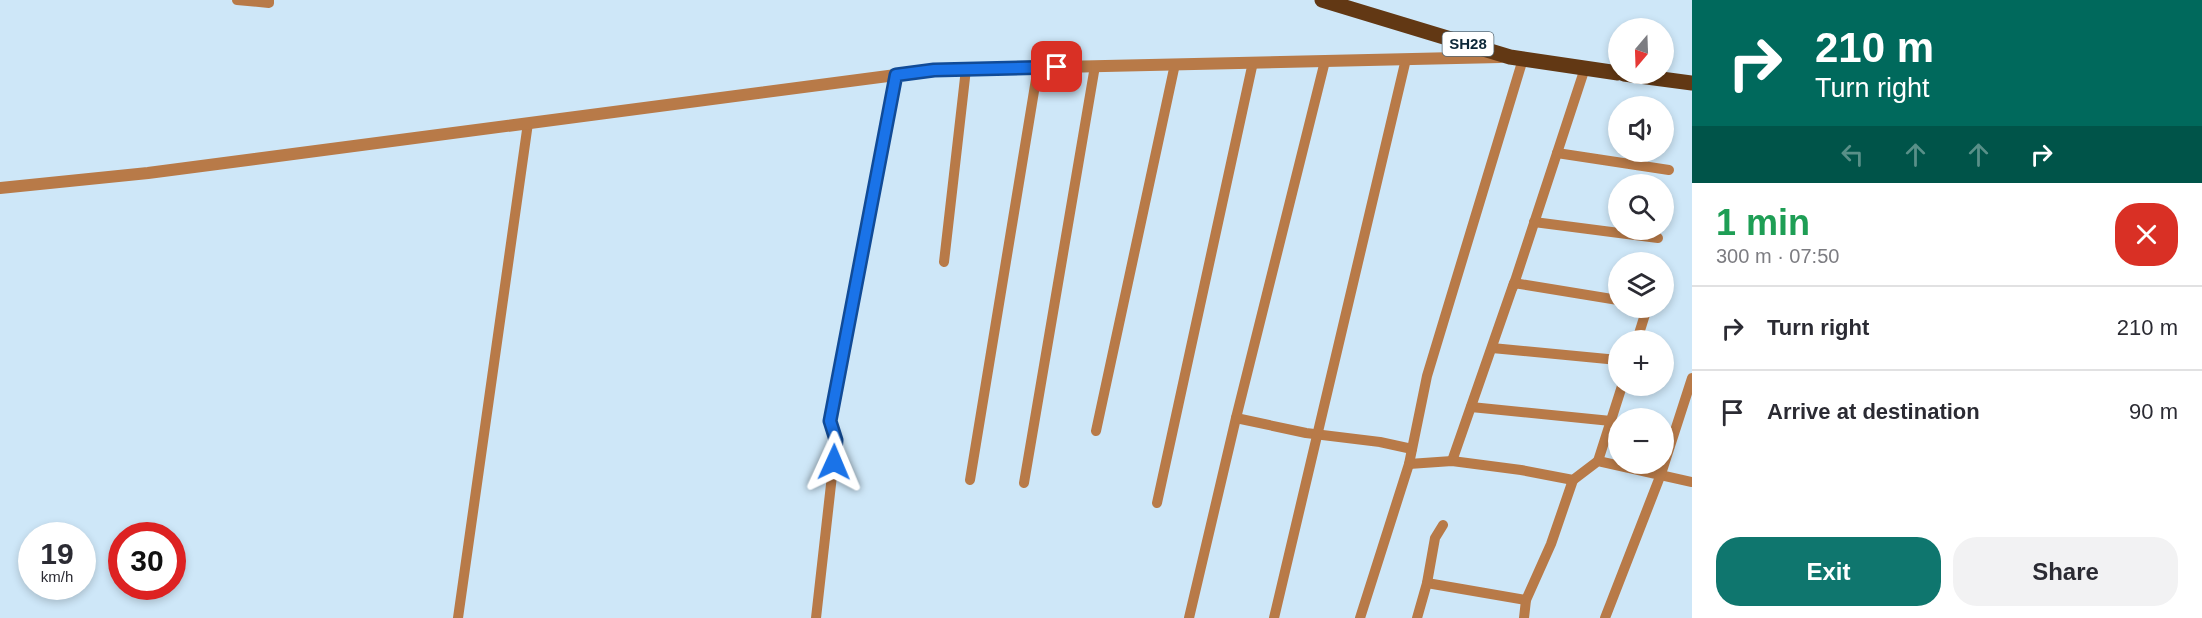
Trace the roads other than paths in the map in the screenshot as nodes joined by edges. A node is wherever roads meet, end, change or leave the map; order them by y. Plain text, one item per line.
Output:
1 (237, 0) edge
2 (269, 0) edge
3 (1322, 0) edge
4 (1517, 58) junction
5 (1406, 59) junction
6 (1325, 61) junction
7 (1253, 63) junction
8 (1175, 64) junction
9 (1095, 66) junction
10 (1038, 67) junction
11 (1586, 68) junction
12 (966, 69) junction
13 (1608, 71) edge
14 (896, 75) junction
15 (1674, 81) edge
16 (1692, 83) edge
17 (528, 123) junction
18 (1557, 153) junction
19 (1669, 170) dead end
20 (0, 188) edge
21 (1534, 222) junction
22 (1608, 232) edge
23 (944, 262) dead end
24 (1513, 287) junction
25 (1608, 298) edge
26 (1491, 348) junction
27 (1608, 359) edge
28 (1692, 378) edge
29 (1471, 407) junction
30 (1236, 418) junction
31 (1608, 421) edge
32 (1096, 430) dead end
33 (1608, 430) edge
34 (1317, 434) junction
35 (1674, 436) edge
36 (1412, 450) junction
37 (1598, 460) junction
38 (1452, 461) junction
39 (1608, 462) edge
40 (1409, 464) junction
41 (1662, 474) joint
42 (970, 480) dead end
43 (1573, 480) junction
44 (1692, 482) edge
45 (1024, 483) dead end
46 (1157, 503) dead end
47 (1443, 525) dead end
48 (1427, 583) junction
49 (1526, 600) junction
50 (458, 618) edge
51 (816, 618) edge
52 (1189, 618) edge
53 (1274, 618) edge
54 (1360, 618) edge
55 (1417, 618) edge
56 (1524, 618) edge
57 (1605, 618) edge

1 - 2 street
3 - 4 main road, SH28
4 - 5 street
4 - 11 main road, SH28
4 - 36 street
5 - 6 street
5 - 34 street
6 - 7 street
6 - 30 street
7 - 8 street
7 - 46 street
8 - 9 street
8 - 32 street
9 - 10 street
9 - 45 street
10 - 12 street
10 - 42 street
11 - 13 main road, SH28
11 - 18 street
12 - 14 street
12 - 23 street
14 - 17 street
14 - 51 street
15 - 16 main road
17 - 20 street
17 - 50 street
18 - 19 street
18 - 21 street
21 - 22 street
21 - 24 street
24 - 25 street
24 - 26 street
26 - 27 street
26 - 29 street
28 - 35 street
29 - 31 street
29 - 38 street
30 - 34 street
30 - 52 street
33 - 37 street
34 - 36 street
34 - 53 street
36 - 40 street
37 - 39 street
37 - 43 street
38 - 40 street
38 - 43 street
40 - 54 street
41 - 44 street
41 - 57 street
43 - 49 street
47 - 48 street
48 - 49 street
48 - 55 street
49 - 56 street

